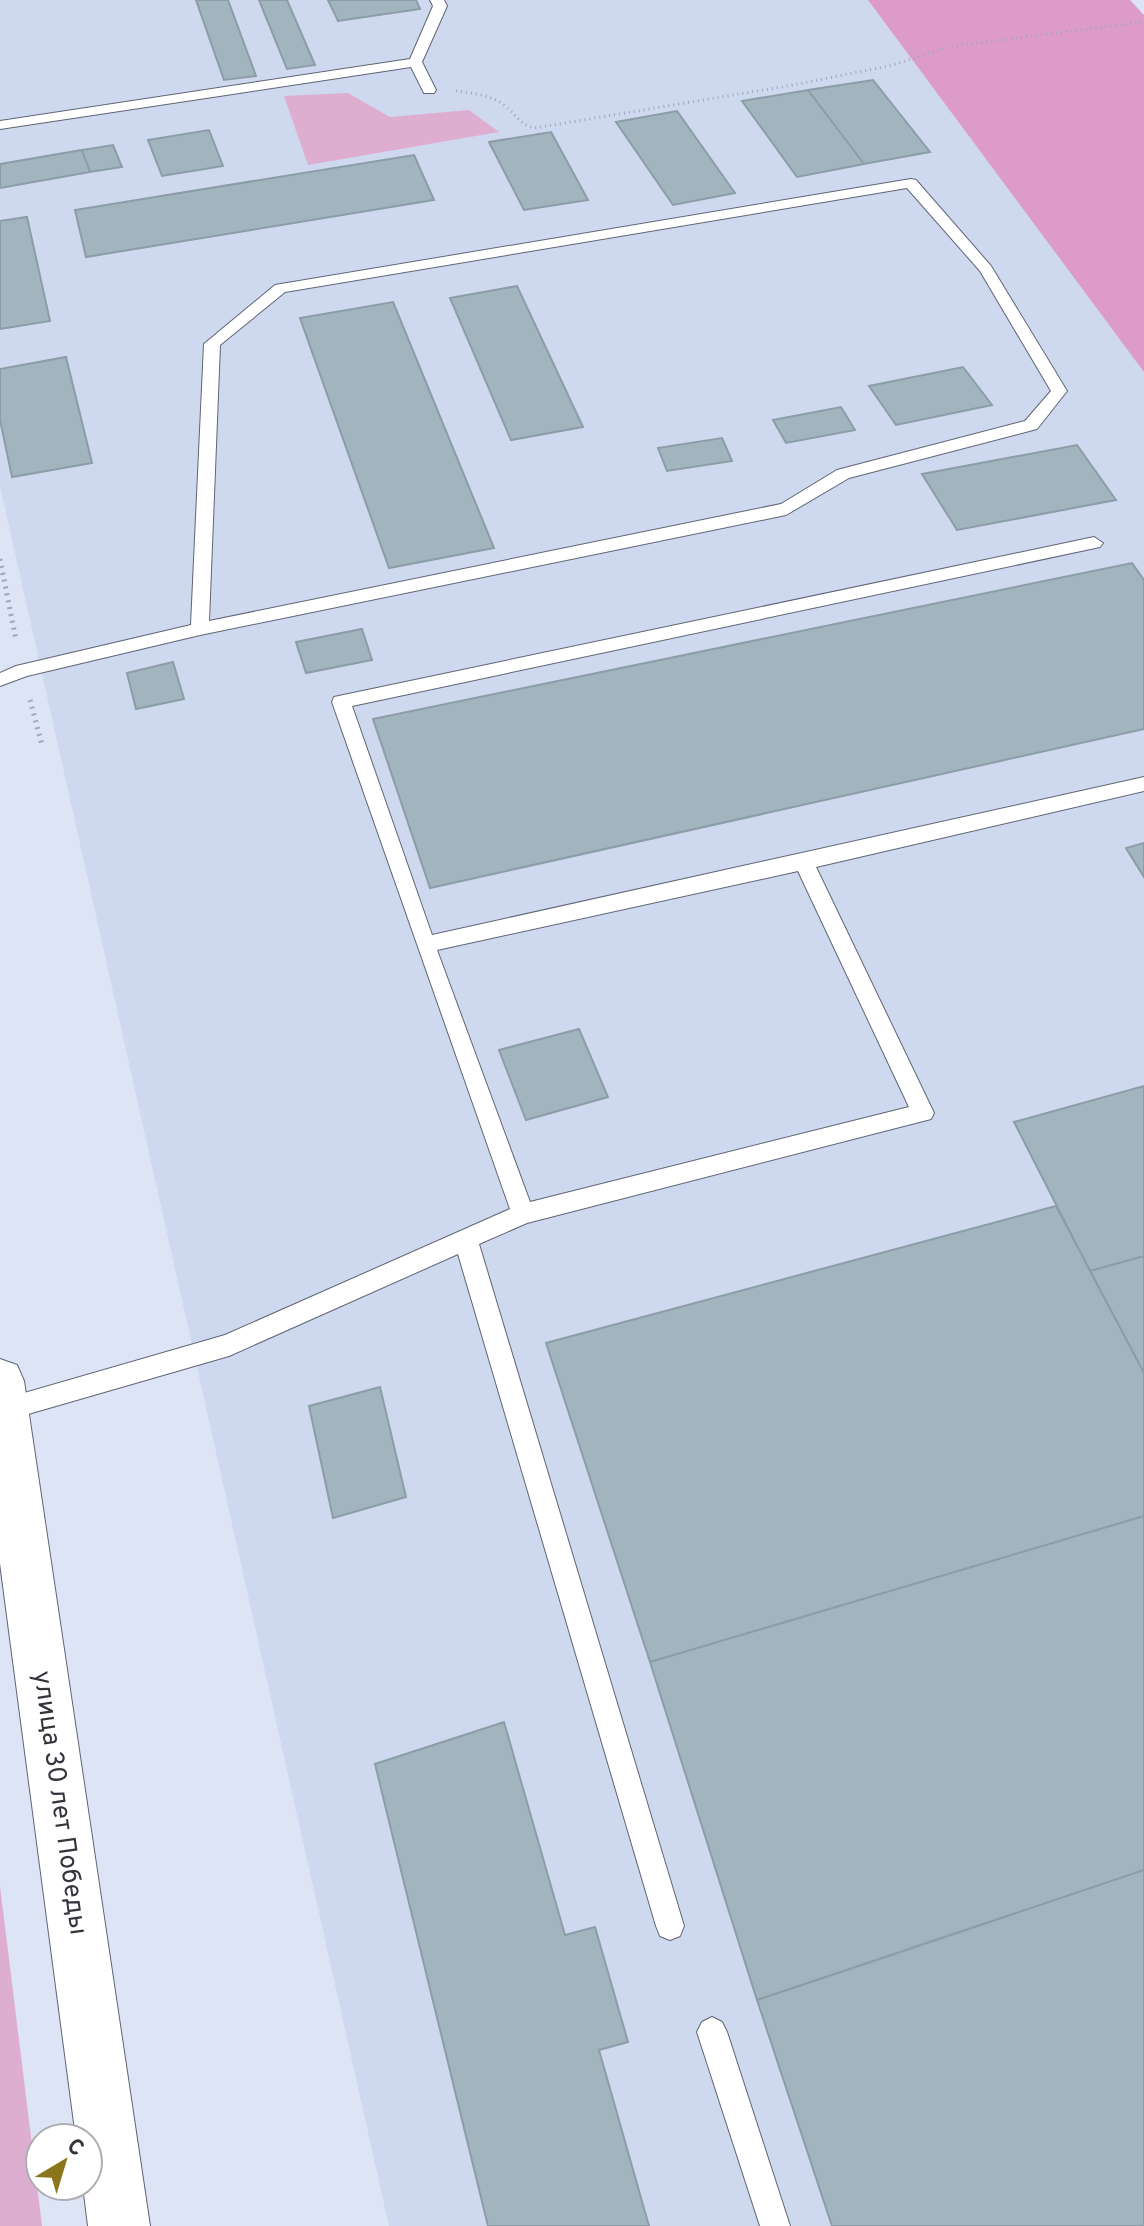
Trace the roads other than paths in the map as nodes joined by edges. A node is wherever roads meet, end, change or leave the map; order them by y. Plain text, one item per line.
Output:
1 (437, 0) edge
2 (415, 62) junction
3 (429, 90) road end
4 (0, 125) edge
5 (1094, 543) dead end
6 (200, 629) junction
7 (0, 680) edge
8 (1144, 784) edge
9 (804, 862) junction
10 (425, 945) junction
11 (523, 1214) junction
12 (466, 1241) junction
13 (2, 1395) edge
14 (670, 1926) dead end
15 (712, 2032) dead end
16 (119, 2226) edge
17 (775, 2226) edge

1 - 2 lane
2 - 3 lane
2 - 4 lane
5 - 10 lane
6 - 6 lane
6 - 7 lane
8 - 9 lane
9 - 10 lane
9 - 11 lane
10 - 11 lane
11 - 12 lane
12 - 13 lane
12 - 14 lane
13 - 16 street, улица 30 лет Победы
15 - 17 lane

